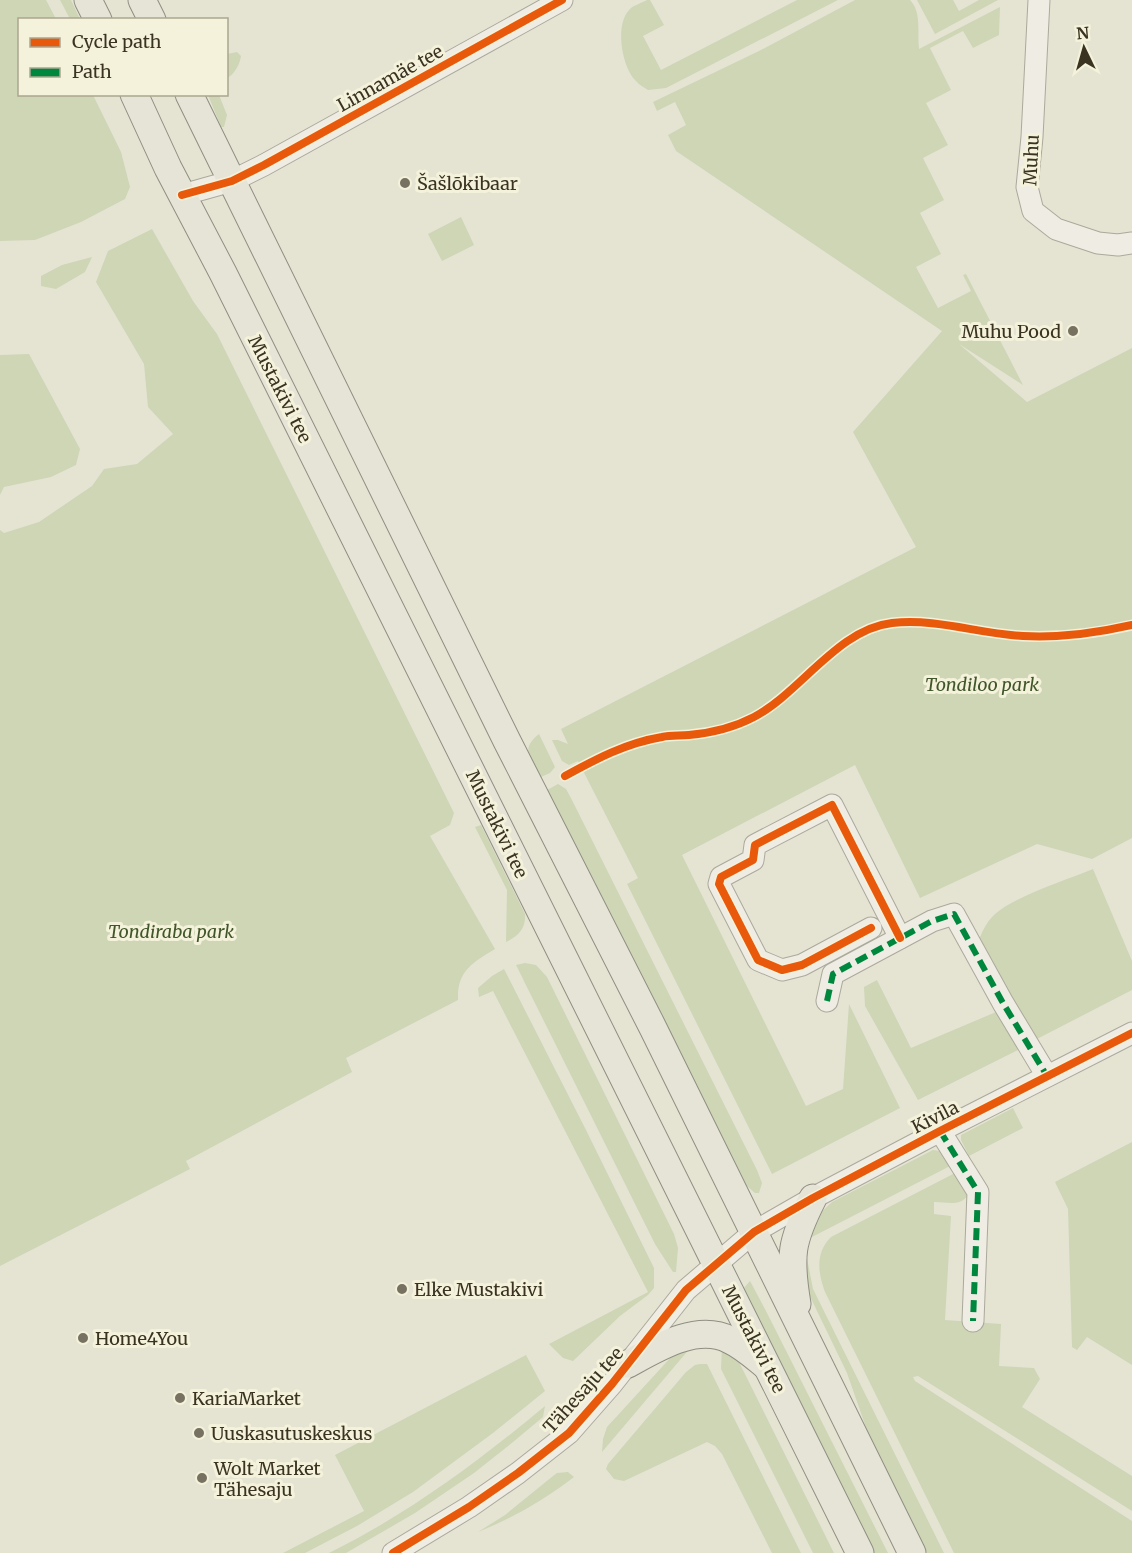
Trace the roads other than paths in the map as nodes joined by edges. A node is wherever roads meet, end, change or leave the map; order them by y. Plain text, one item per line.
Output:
1 (88, 0) edge
2 (142, 0) edge
3 (562, 0) edge
4 (1039, 0) edge
5 (97, 18) edge
6 (151, 18) edge
7 (135, 96) edge
8 (190, 96) edge
9 (232, 181) junction
10 (182, 195) junction
11 (1132, 243) edge
12 (871, 928) dead end
13 (900, 938) junction
14 (827, 1001) dead end
15 (1132, 1033) edge
16 (1047, 1076) junction
17 (940, 1131) junction
18 (813, 1198) junction
19 (754, 1233) junction
20 (716, 1264) junction
21 (973, 1321) dead end
22 (801, 1329) junction
23 (628, 1364) junction
24 (768, 1367) junction
25 (393, 1553) edge
26 (860, 1553) edge
27 (912, 1553) edge

1 - 5 main road
2 - 6 main road
3 - 9 street, Linnamäe tee
4 - 11 street, Muhu
7 - 10 main road, Mustakivi tee
8 - 9 main road
9 - 10 street, Linnamäe tee
9 - 19 main road
10 - 20 main road, Mustakivi tee
12 - 13 street
13 - 14 street
13 - 16 street
15 - 16 street, Kivila
16 - 17 street, Kivila
17 - 18 street, Kivila
17 - 21 street
18 - 19 street, Kivila
18 - 22 main road
19 - 20 street, Tähesaju tee
19 - 22 main road
20 - 23 street, Tähesaju tee
20 - 24 main road, Mustakivi tee
22 - 27 main road
23 - 24 main road
23 - 25 street, Tähesaju tee
24 - 26 main road, Mustakivi tee

